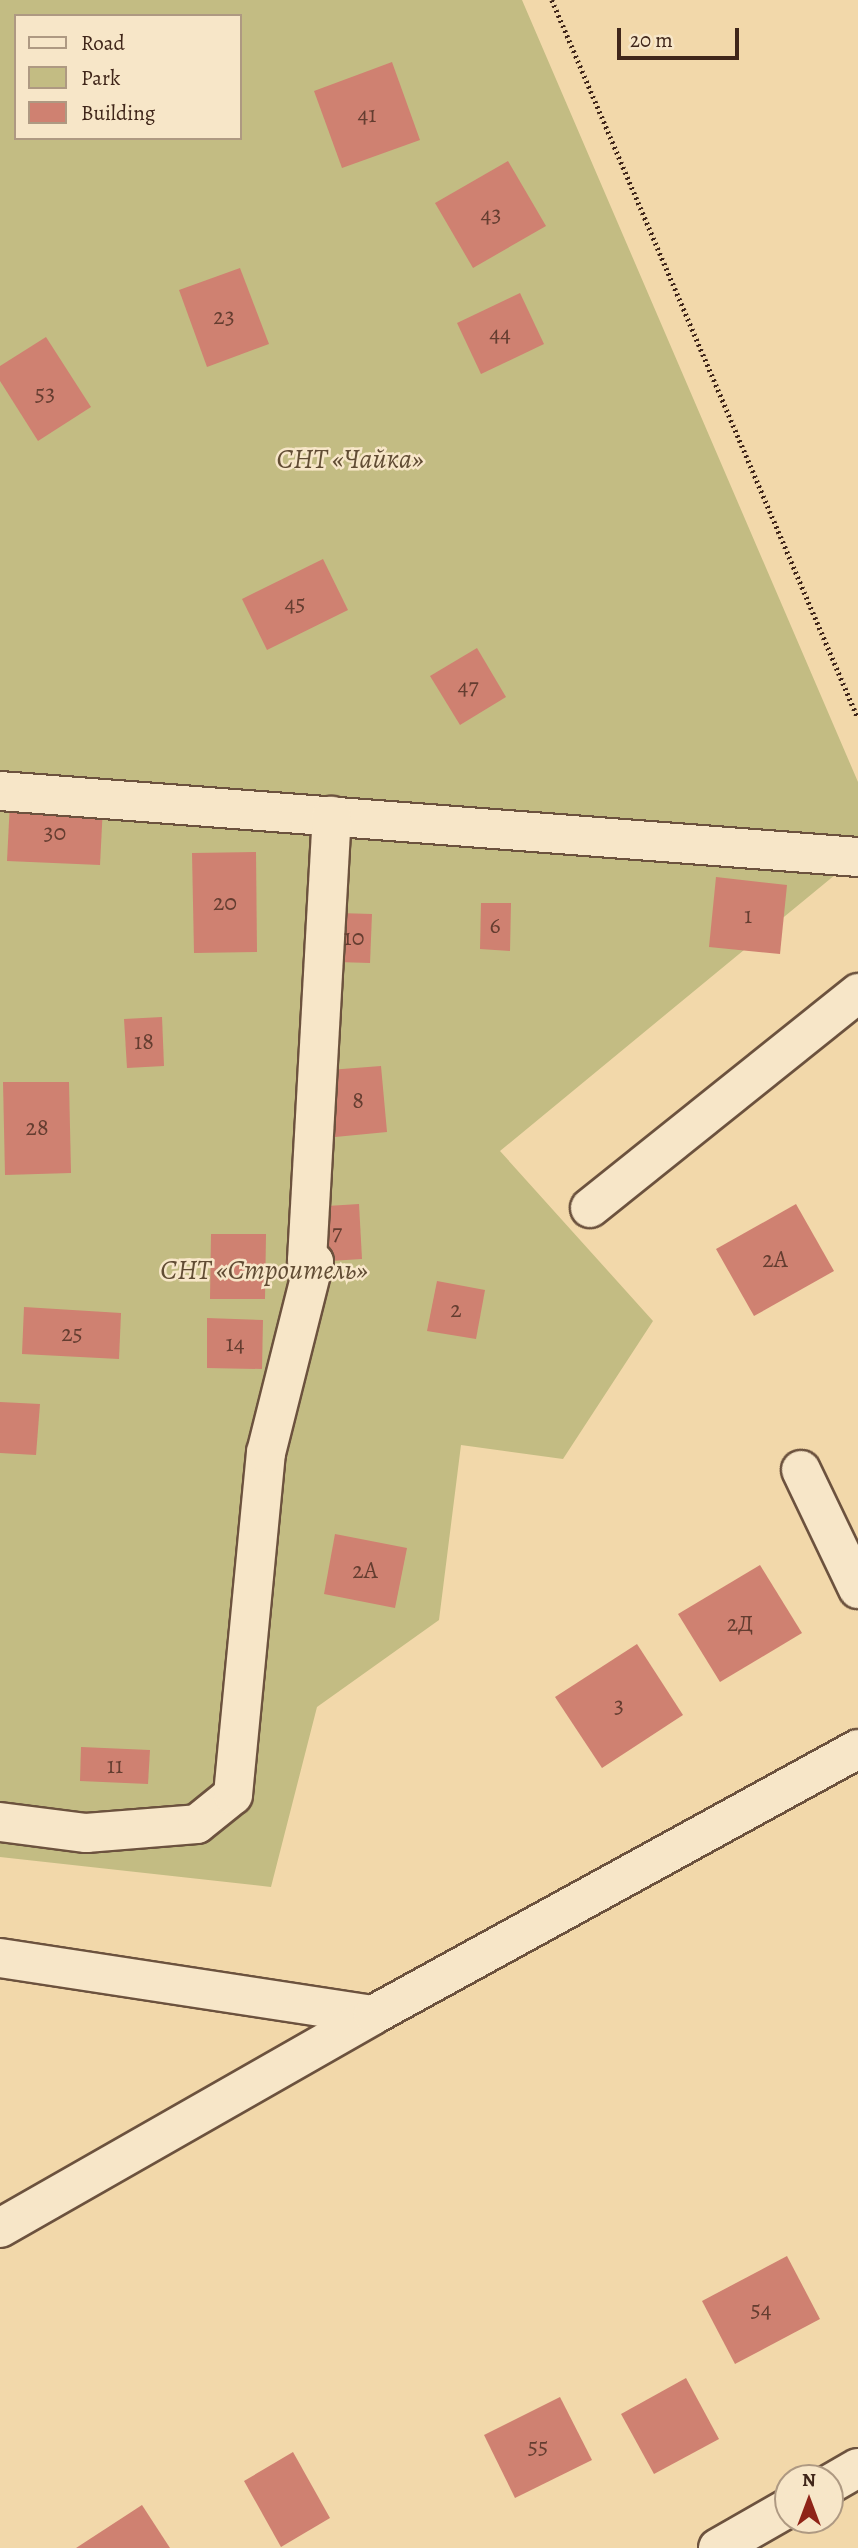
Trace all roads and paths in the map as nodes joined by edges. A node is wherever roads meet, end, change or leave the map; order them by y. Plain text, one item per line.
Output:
1 (552, 0) edge
2 (858, 718) edge
3 (0, 791) edge
4 (332, 816) junction
5 (858, 857) edge
6 (858, 993) edge
7 (590, 1208) dead end
8 (800, 1470) dead end
9 (858, 1589) edge
10 (858, 1749) edge
11 (0, 1822) edge
12 (0, 1958) edge
13 (373, 2015) junction
14 (0, 2228) edge
15 (774, 2516) edge
16 (718, 2548) edge

1 - 2 path
3 - 4 lane
4 - 5 lane
4 - 11 lane
6 - 7 lane
8 - 9 lane
10 - 13 lane
12 - 13 lane
13 - 14 lane
15 - 16 lane

